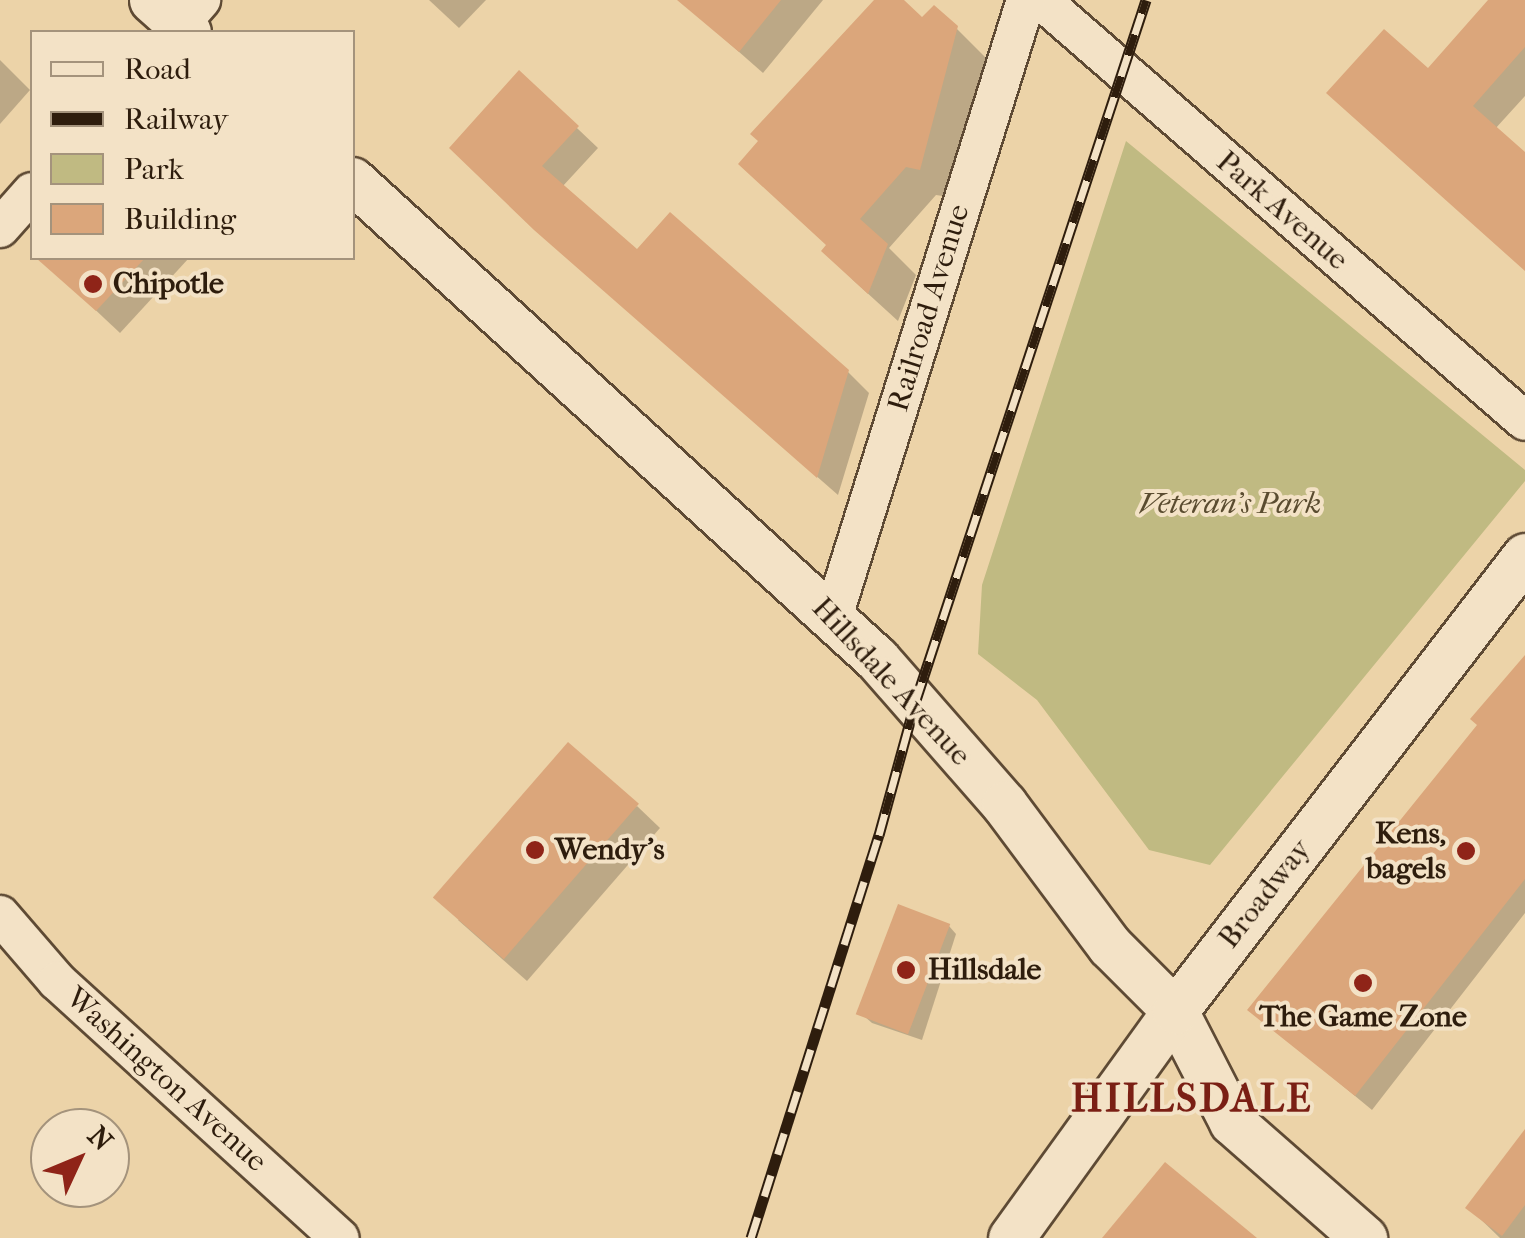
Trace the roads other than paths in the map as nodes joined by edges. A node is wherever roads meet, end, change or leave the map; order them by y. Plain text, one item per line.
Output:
1 (1026, 0) edge
2 (1041, 0) edge
3 (355, 183) edge
4 (30, 194) edge
5 (0, 228) edge
6 (1525, 421) edge
7 (1525, 556) edge
8 (833, 616) junction
9 (0, 915) edge
10 (1175, 1011) junction
11 (339, 1238) edge
12 (1011, 1238) edge
13 (1364, 1238) edge

1 - 8 street, Railroad Avenue
2 - 6 street, Park Avenue
3 - 8 street, Hillsdale Avenue
4 - 5 street
7 - 10 street, Broadway
8 - 10 street, Hillsdale Avenue
9 - 11 street, Washington Avenue
10 - 12 street, Broadway
10 - 13 street, Hillsdale Avenue

